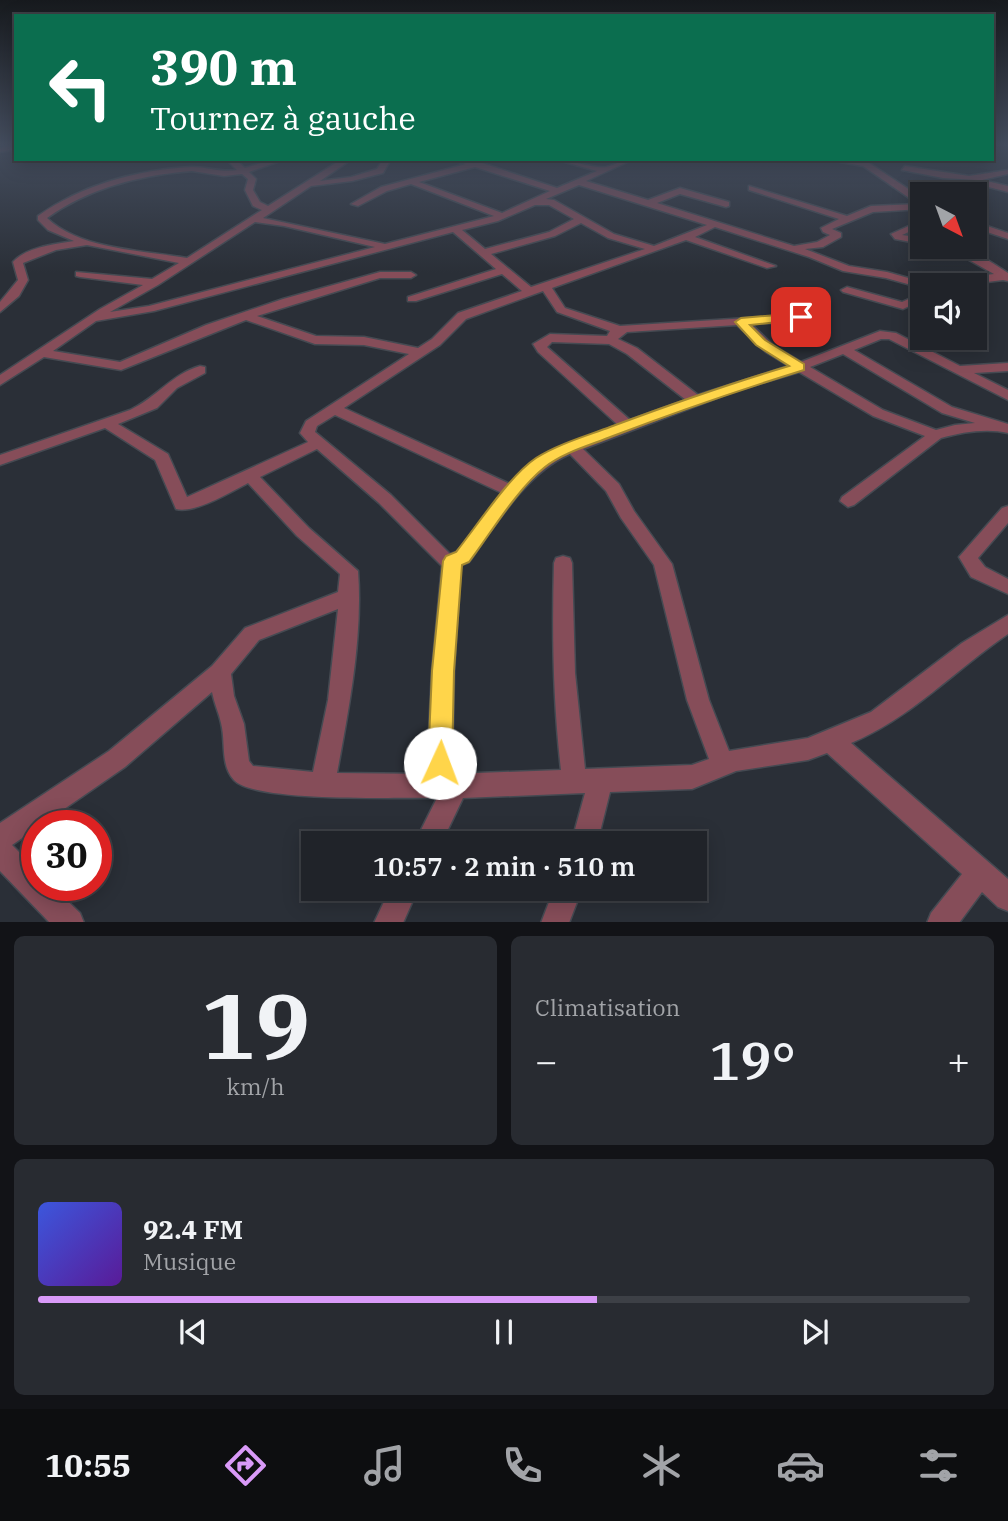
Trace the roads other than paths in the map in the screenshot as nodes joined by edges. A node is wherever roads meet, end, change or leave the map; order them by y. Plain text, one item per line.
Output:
1 (99, 187) edge
2 (250, 187) edge
3 (304, 187) edge
4 (377, 187) edge
5 (394, 187) edge
6 (425, 187) edge
7 (545, 187) edge
8 (567, 187) edge
9 (597, 187) edge
10 (752, 188) dead end
11 (384, 190) junction
12 (557, 191) junction
13 (535, 202) junction
14 (649, 203) junction
15 (355, 204) dead end
16 (726, 204) dead end
17 (910, 205) edge
18 (268, 209) junction
19 (503, 216) junction
20 (252, 219) junction
21 (847, 219) junction
22 (579, 220) junction
23 (713, 224) junction
24 (910, 229) edge
25 (987, 229) edge
26 (456, 230) junction
27 (1008, 236) edge
28 (685, 237) junction
29 (910, 239) edge
30 (86, 243) junction
31 (384, 246) junction
32 (785, 247) junction
33 (654, 249) junction
34 (482, 253) junction
35 (976, 259) edge
36 (188, 261) junction
37 (771, 265) dead end
38 (502, 270) junction
39 (80, 274) dead end
40 (411, 275) dead end
41 (1007, 277) edge
42 (987, 278) edge
43 (910, 282) edge
44 (154, 283) junction
45 (545, 286) junction
46 (847, 290) dead end
47 (529, 291) junction
48 (412, 299) dead end
49 (910, 302) edge
50 (0, 310) edge
51 (244, 315) junction
52 (823, 316) dead end
53 (97, 318) junction
54 (741, 322) junction
55 (615, 335) junction
56 (845, 350) junction
57 (421, 352) junction
58 (41, 353) junction
59 (1008, 366) edge
60 (799, 367) junction
61 (200, 370) dead end
62 (957, 370) junction
63 (0, 381) edge
64 (1008, 396) edge
65 (696, 401) junction
66 (334, 409) junction
67 (107, 423) junction
68 (628, 426) junction
69 (1006, 427) edge
70 (936, 435) junction
71 (318, 443) junction
72 (572, 447) junction
73 (0, 460) edge
74 (250, 475) junction
75 (514, 492) junction
76 (848, 501) dead end
77 (1008, 512) edge
78 (453, 561) junction
79 (563, 563) dead end
80 (1008, 587) edge
81 (350, 590) junction
82 (1008, 623) edge
83 (220, 672) junction
84 (831, 741) junction
85 (723, 765) junction
86 (601, 781) junction
87 (575, 782) junction
88 (323, 785) junction
89 (447, 786) junction
90 (431, 831) edge
91 (588, 831) edge
92 (0, 838) edge
93 (0, 852) edge
94 (980, 872) junction
95 (1008, 897) edge
96 (398, 901) edge
97 (563, 901) edge
98 (69, 922) edge
99 (388, 922) edge
100 (555, 922) edge
101 (941, 922) edge

1 - 30 street
2 - 18 street
3 - 18 street
4 - 11 street
5 - 11 street
6 - 19 street
7 - 12 street
8 - 12 street
9 - 14 street
10 - 21 street
11 - 15 street
12 - 13 street
13 - 19 street
13 - 22 street
14 - 16 street
14 - 23 street
17 - 21 street
18 - 20 street
19 - 26 street
20 - 31 street
20 - 36 street
21 - 32 street
22 - 33 street
22 - 34 street
23 - 28 street
23 - 32 street
24 - 29 street
25 - 27 street
26 - 31 street
26 - 34 street
28 - 33 street
28 - 37 street
30 - 36 street
30 - 50 street
31 - 53 street
32 - 43 street
33 - 45 street
34 - 38 street
35 - 41 street
36 - 44 street
38 - 47 street
38 - 48 street
39 - 44 street
40 - 51 street
41 - 42 street
44 - 53 street
45 - 47 street
45 - 55 street
46 - 49 street
47 - 57 street
51 - 57 street
51 - 58 street
52 - 54 street
53 - 58 street
54 - 55 street
54 - 60 street
55 - 65 street
55 - 68 street
56 - 60 street
56 - 62 street
56 - 69 street
57 - 66 street
58 - 63 street
59 - 62 street
60 - 65 street
60 - 70 street
61 - 67 street
62 - 64 street
65 - 68 street
66 - 71 street
66 - 75 street
67 - 73 street
67 - 74 street
68 - 72 street
69 - 70 street
70 - 76 street
71 - 74 street
71 - 78 street
72 - 75 street
72 - 85 street
74 - 81 street
75 - 78 street
77 - 80 street
78 - 89 street
79 - 87 street
81 - 83 street
81 - 88 street
82 - 84 street
83 - 88 street
83 - 92 street
84 - 85 street
84 - 94 street
85 - 86 street
86 - 87 street
86 - 91 street
87 - 89 street
88 - 89 street
89 - 90 street
93 - 98 street
94 - 95 street
94 - 101 street
96 - 99 street
97 - 100 street

